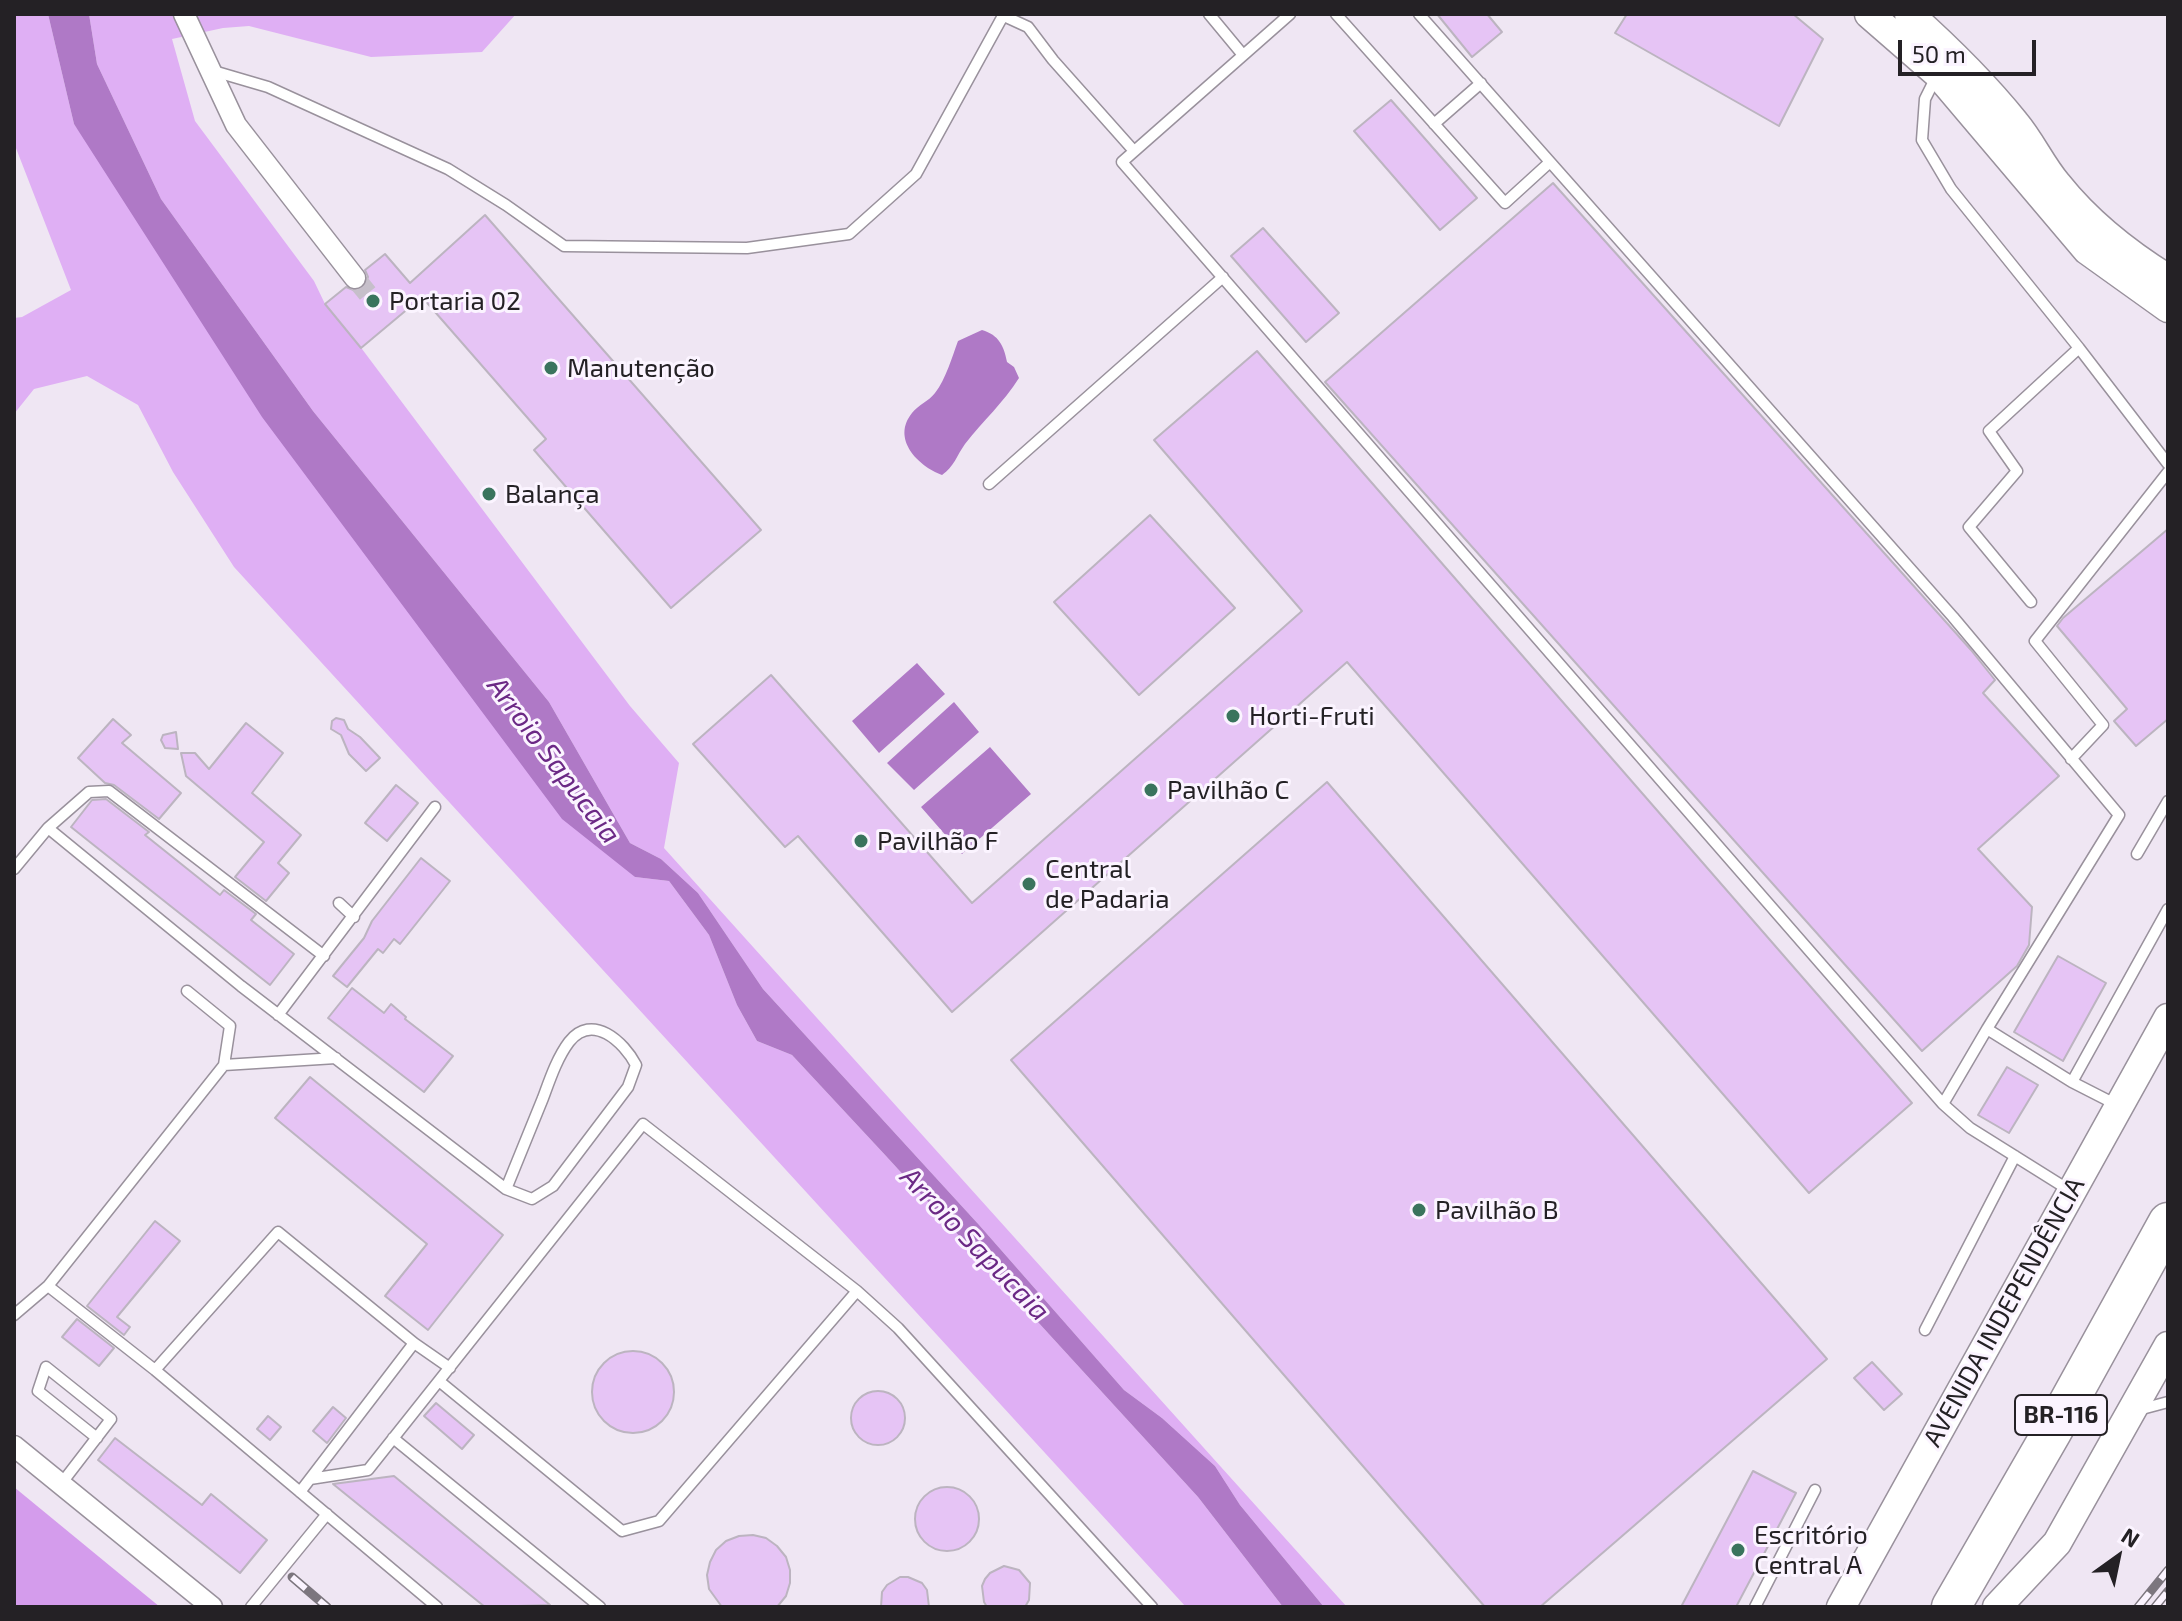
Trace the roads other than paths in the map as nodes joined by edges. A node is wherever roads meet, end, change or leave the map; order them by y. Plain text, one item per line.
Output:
1 (184, 14) edge
2 (1209, 14) edge
3 (1290, 14) edge
4 (1336, 14) edge
5 (1419, 14) edge
6 (1869, 14) edge
7 (1909, 14) edge
8 (1004, 15) edge
9 (1243, 55) junction
10 (1945, 64) junction
11 (208, 70) junction
12 (1481, 83) junction
13 (1434, 124) junction
14 (1134, 151) junction
15 (1550, 162) junction
16 (1223, 277) junction
17 (355, 278) tunnel mouth
18 (2168, 279) edge
19 (2168, 308) edge
20 (2079, 348) junction
21 (2168, 464) edge
22 (2168, 472) edge
23 (989, 484) dead end
24 (2031, 602) dead end
25 (2071, 759) junction
26 (2168, 801) edge
27 (435, 807) dead end
28 (48, 828) junction
29 (2137, 854) dead end
30 (14, 869) edge
31 (339, 903) dead end
32 (2168, 909) edge
33 (354, 917) junction
34 (324, 956) junction
35 (187, 991) dead end
36 (278, 1015) junction
37 (2168, 1018) edge
38 (1987, 1029) junction
39 (336, 1058) junction
40 (224, 1065) junction
41 (2072, 1082) junction
42 (1943, 1104) junction
43 (2119, 1105) junction
44 (2015, 1156) junction
45 (506, 1189) junction
46 (2072, 1191) junction
47 (2168, 1222) edge
48 (2168, 1274) edge
49 (48, 1286) junction
50 (857, 1291) junction
51 (14, 1315) edge
52 (1925, 1330) dead end
53 (414, 1343) junction
54 (2168, 1346) edge
55 (450, 1368) junction
56 (155, 1370) junction
57 (439, 1381) junction
58 (2168, 1402) edge
59 (2132, 1411) junction
60 (97, 1438) junction
61 (393, 1438) junction
62 (14, 1446) edge
63 (310, 1479) junction
64 (61, 1484) junction
65 (1815, 1490) dead end
66 (300, 1492) junction
67 (327, 1514) junction
68 (212, 1607) edge
69 (251, 1607) edge
70 (437, 1607) edge
71 (600, 1607) edge
72 (1152, 1607) edge
73 (1755, 1607) edge
74 (1841, 1607) edge
75 (1951, 1607) edge
76 (1981, 1607) edge
77 (1997, 1607) edge

1 - 11 street
2 - 9 lane
3 - 9 lane
4 - 13 lane
5 - 12 lane
6 - 10 main road
7 - 10 main road
8 - 11 lane
8 - 14 lane
9 - 14 lane
10 - 18 main road
10 - 19 main road
10 - 20 lane
11 - 17 street
12 - 13 lane
12 - 15 lane
13 - 15 lane
14 - 16 lane
15 - 25 lane
16 - 23 lane
16 - 42 lane
20 - 21 lane
20 - 24 lane
22 - 25 lane
25 - 38 lane
26 - 29 lane
27 - 33 lane
28 - 30 lane
28 - 34 lane
28 - 36 lane
31 - 33 lane
32 - 41 lane
33 - 34 lane
34 - 36 lane
35 - 40 lane
36 - 39 lane
37 - 43 main road, AVENIDA INDEPENDÊNCIA
38 - 41 lane
38 - 42 lane
39 - 40 lane
39 - 45 lane
40 - 49 lane
41 - 43 lane
42 - 44 lane
43 - 46 main road, AVENIDA INDEPENDÊNCIA
44 - 46 lane
44 - 52 lane
45 - 45 lane
46 - 74 main road, AVENIDA INDEPENDÊNCIA
47 - 75 highway, BR-116
48 - 76 highway, BR-116
49 - 51 lane
49 - 56 lane
50 - 55 lane
50 - 57 lane
50 - 72 lane
53 - 55 lane
53 - 56 lane
53 - 63 lane
54 - 59 main road
55 - 57 lane
56 - 66 lane
57 - 61 lane
58 - 59 lane
59 - 77 main road
60 - 60 lane
60 - 64 lane
61 - 63 lane
61 - 71 lane
62 - 64 street
63 - 66 lane
64 - 68 street
65 - 73 lane
66 - 67 lane
67 - 69 lane
67 - 70 lane

